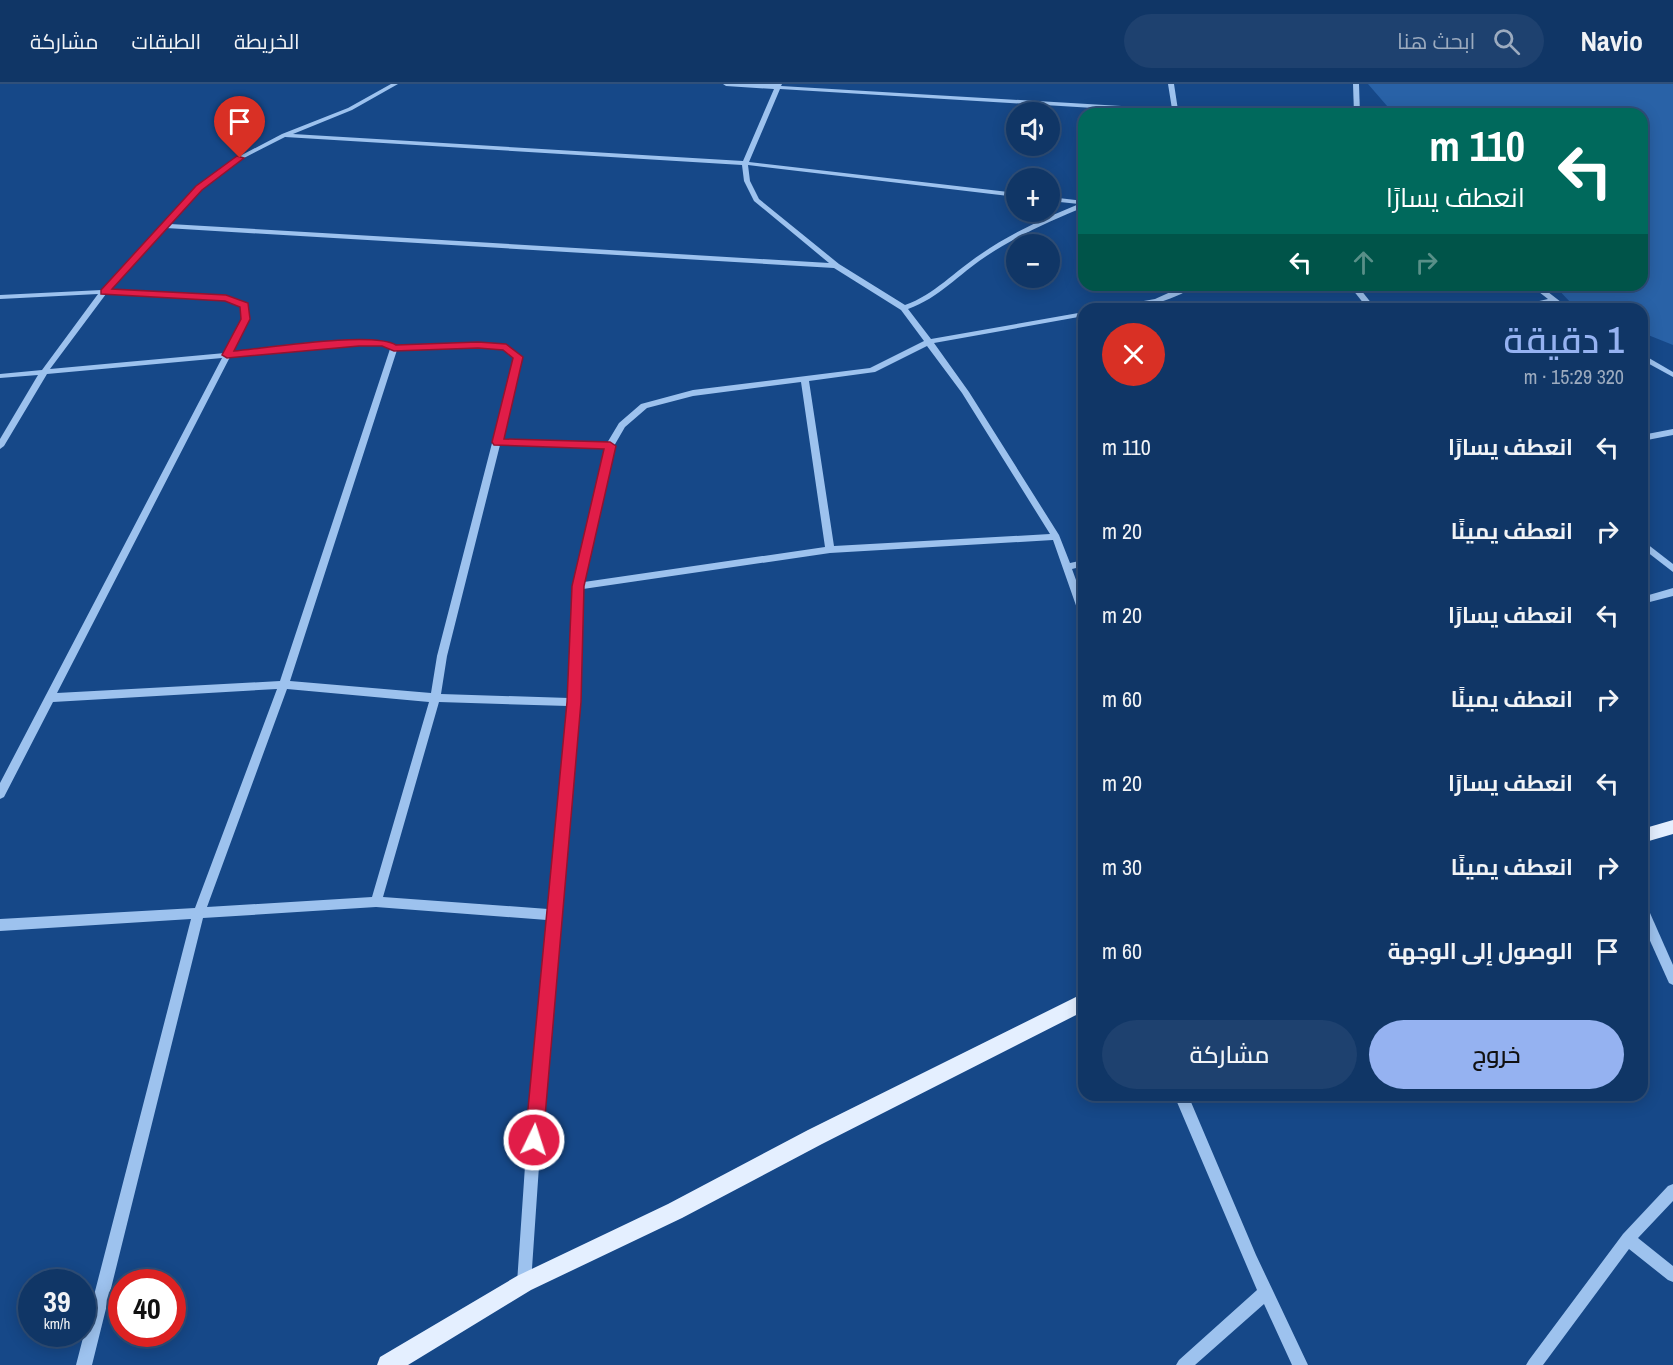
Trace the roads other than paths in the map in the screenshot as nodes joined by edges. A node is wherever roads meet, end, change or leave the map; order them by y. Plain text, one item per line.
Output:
1 (395, 84) edge
2 (726, 84) edge
3 (1171, 84) edge
4 (1356, 84) edge
5 (779, 86) edge
6 (1104, 108) edge
7 (1174, 108) edge
8 (1357, 108) edge
9 (284, 135) junction
10 (745, 163) junction
11 (1006, 194) edge
12 (1060, 200) edge
13 (1078, 203) edge
14 (1078, 206) edge
15 (166, 226) junction
16 (836, 266) junction
17 (1179, 291) edge
18 (1358, 291) edge
19 (1541, 291) edge
20 (104, 292) junction
21 (0, 297) edge
22 (1552, 300) junction
23 (1157, 301) joint
24 (1145, 303) edge
25 (1367, 303) edge
26 (1538, 303) edge
27 (1557, 303) edge
28 (904, 308) junction
29 (1078, 315) edge
30 (929, 342) junction
31 (394, 348) junction
32 (227, 355) junction
33 (1648, 360) edge
34 (44, 372) junction
35 (0, 375) edge
36 (1673, 375) edge
37 (805, 380) junction
38 (1673, 432) edge
39 (1648, 437) edge
40 (497, 442) junction
41 (0, 446) edge
42 (610, 446) junction
43 (1056, 537) junction
44 (1648, 548) edge
45 (830, 550) junction
46 (1078, 564) edge
47 (1066, 567) junction
48 (1673, 569) edge
49 (578, 586) junction
50 (1673, 592) edge
51 (1078, 598) edge
52 (1648, 599) edge
53 (284, 686) junction
54 (49, 698) junction
55 (435, 698) junction
56 (574, 702) junction
57 (0, 794) edge
58 (1673, 827) edge
59 (1648, 834) edge
60 (376, 903) junction
61 (199, 912) junction
62 (555, 915) junction
63 (1648, 922) edge
64 (0, 925) edge
65 (1673, 979) edge
66 (1078, 1005) edge
67 (1183, 1101) edge
68 (1673, 1191) edge
69 (1628, 1239) junction
70 (1673, 1275) edge
71 (524, 1283) junction
72 (1266, 1292) junction
73 (84, 1365) edge
74 (388, 1365) edge
75 (1184, 1365) edge
76 (1300, 1365) edge
77 (1534, 1365) edge

1 - 9 street
2 - 5 street
3 - 7 street
4 - 8 street
5 - 6 street
5 - 10 street
9 - 10 street
9 - 15 street
10 - 11 street
10 - 16 street
12 - 13 street
14 - 28 street
15 - 16 street
15 - 20 street
16 - 28 street
17 - 23 street
18 - 25 street
19 - 22 street
20 - 21 street
20 - 32 street
20 - 34 street
22 - 26 street
22 - 27 street
23 - 24 street
28 - 30 street
29 - 30 street
30 - 37 street
30 - 43 street
31 - 32 street
31 - 40 street
31 - 53 street
32 - 34 street
32 - 54 street
33 - 36 street
34 - 35 street
34 - 41 street
37 - 42 street
37 - 45 street
38 - 39 street
40 - 42 street
40 - 55 street
42 - 49 street
43 - 45 street
43 - 47 street
44 - 48 street
45 - 49 street
46 - 47 street
47 - 51 street
49 - 56 street
50 - 52 street
53 - 54 street
53 - 55 street
53 - 61 street
54 - 57 street
55 - 56 street
55 - 60 street
56 - 62 street
58 - 59 main road
60 - 61 street
60 - 62 street
61 - 64 street
61 - 73 street
62 - 71 street
63 - 65 street
66 - 71 main road
67 - 72 street
68 - 69 street
69 - 70 street
69 - 77 street
71 - 74 main road
72 - 75 street
72 - 76 street

